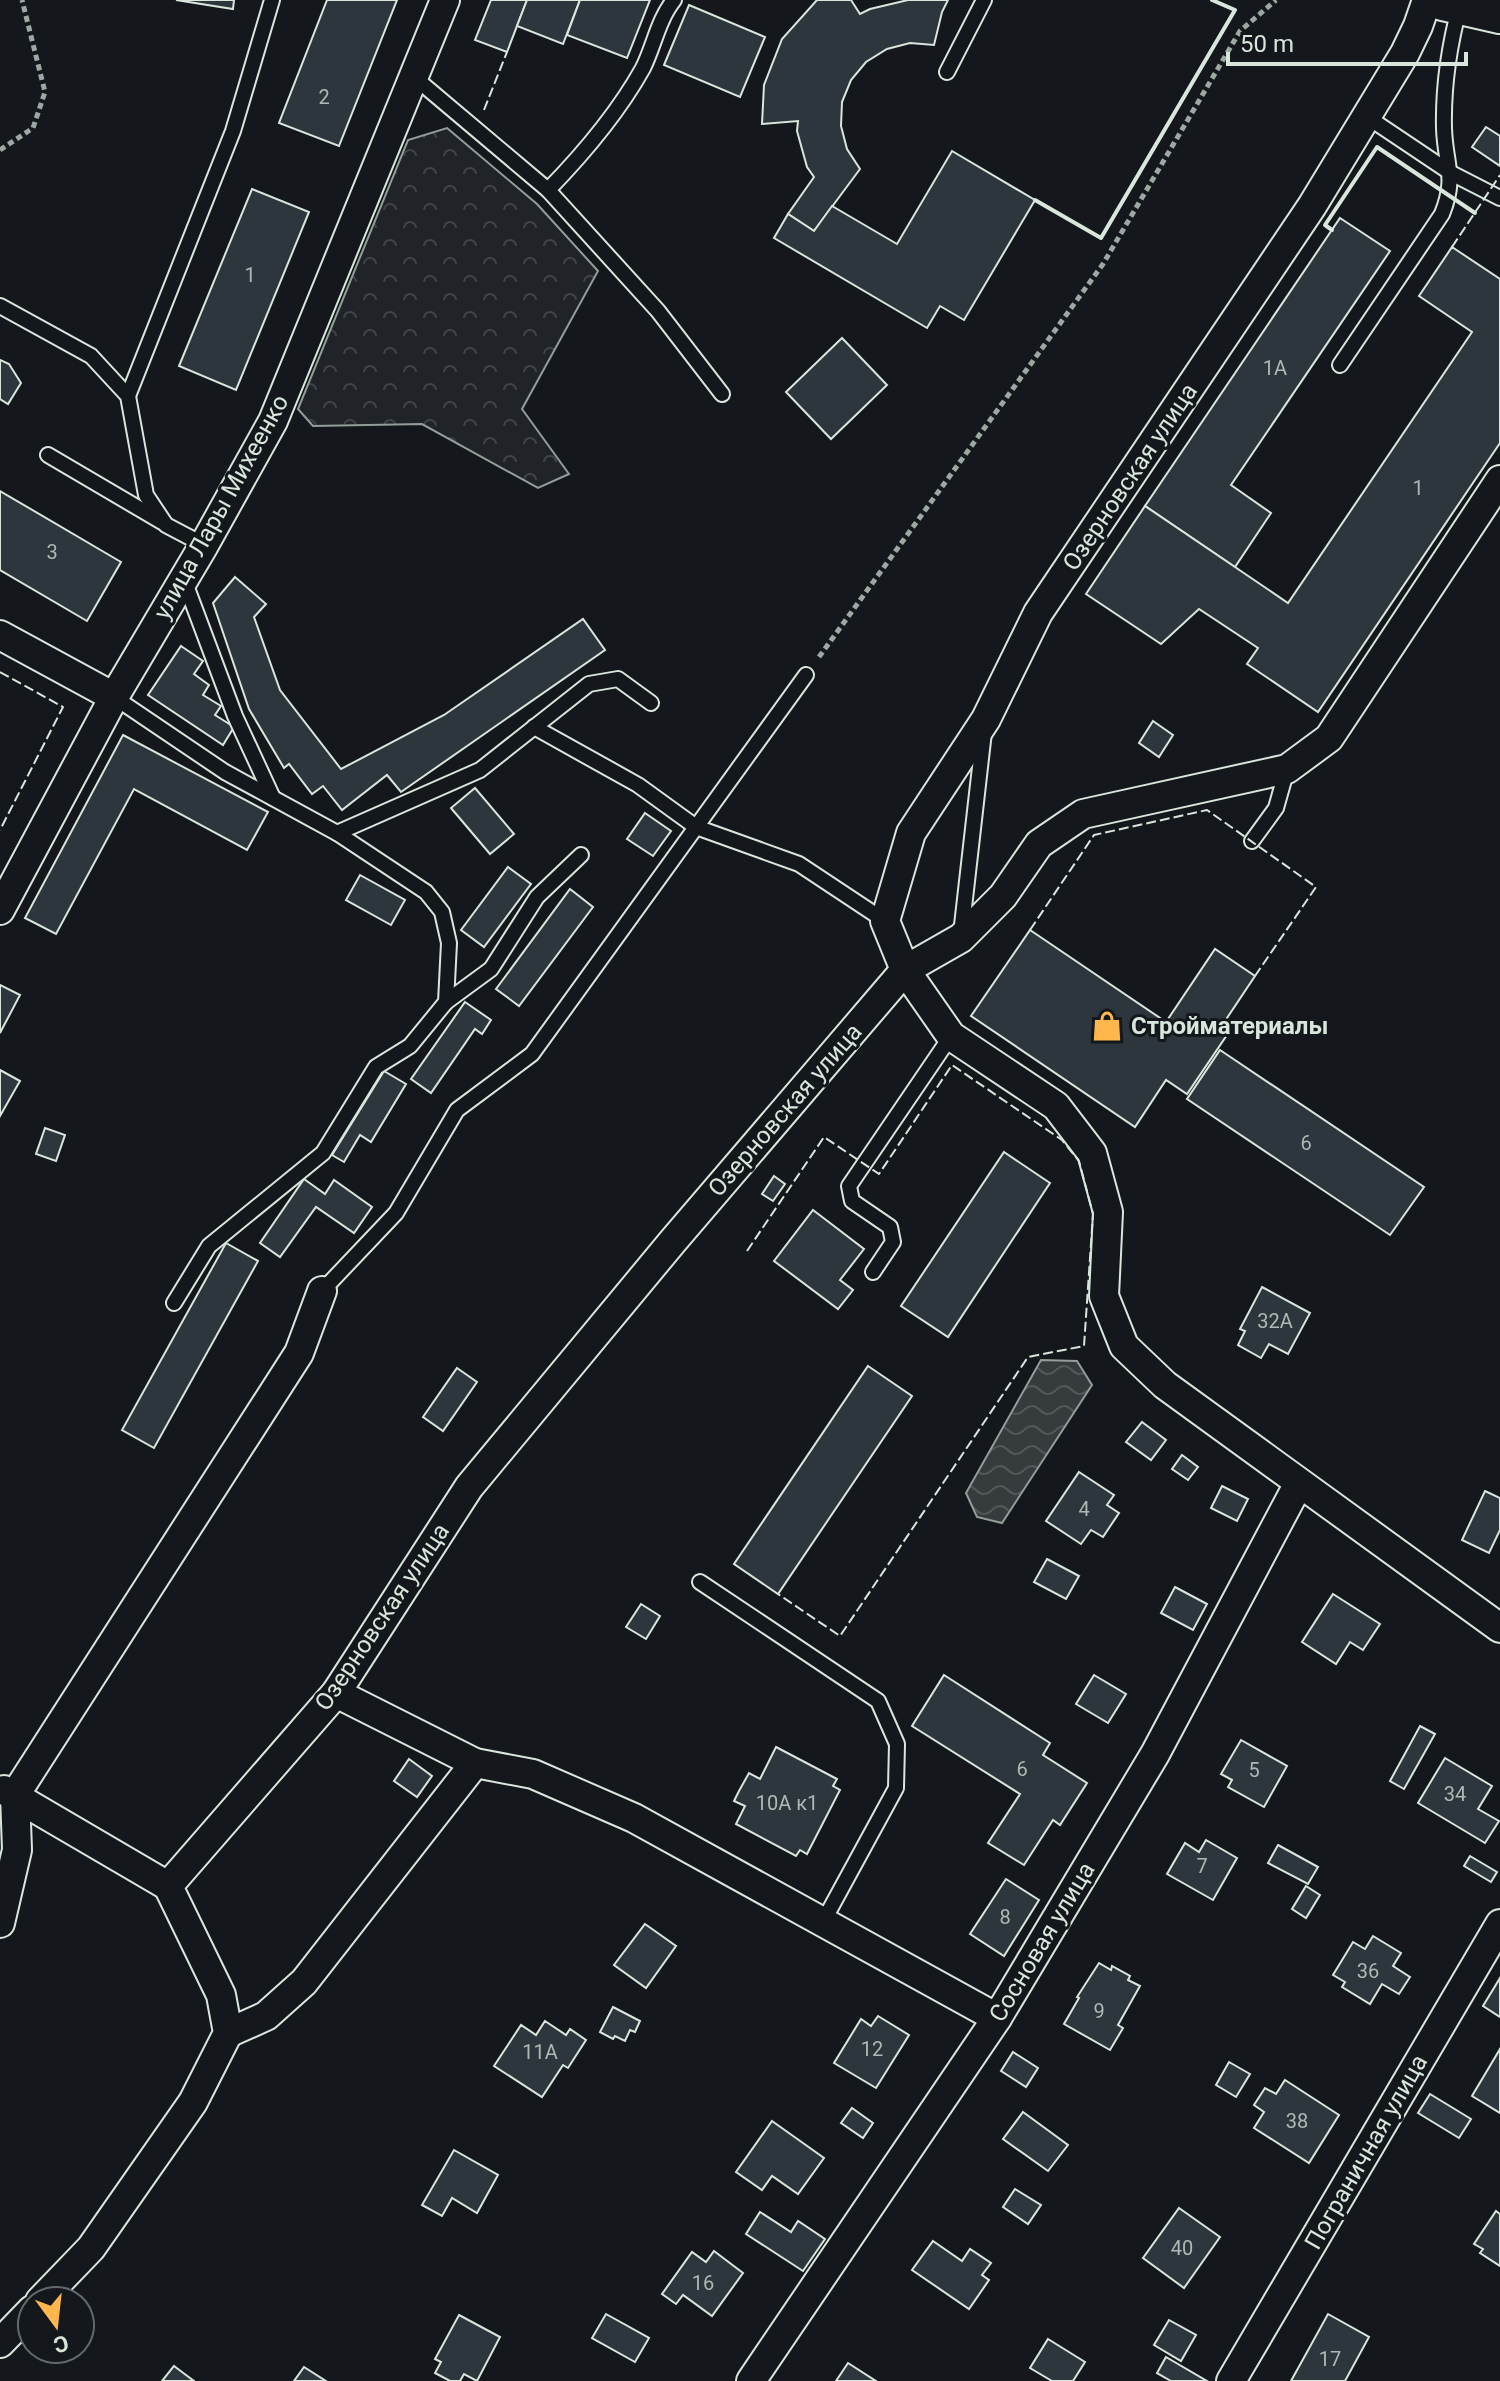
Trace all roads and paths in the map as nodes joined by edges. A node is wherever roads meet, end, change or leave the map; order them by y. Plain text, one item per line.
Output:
1 (22, 0) edge
2 (272, 0) edge
3 (445, 0) edge
4 (674, 0) edge
5 (984, 0) edge
6 (1276, 0) edge
7 (1443, 2) edge
8 (1500, 13) edge
9 (947, 72) dead end
10 (414, 77) junction
11 (1366, 116) junction
12 (0, 150) edge
13 (1451, 173) junction
14 (548, 190) junction
15 (1500, 198) edge
16 (0, 306) edge
17 (1340, 365) dead end
18 (722, 394) dead end
19 (128, 396) junction
20 (48, 455) dead end
21 (1500, 480) edge
22 (166, 525) junction
23 (204, 545) junction
24 (184, 580) junction
25 (0, 635) edge
26 (806, 675) joint
27 (114, 697) junction
28 (651, 703) dead end
29 (986, 719) junction
30 (534, 727) junction
31 (1287, 769) junction
32 (273, 798) junction
33 (696, 827) junction
34 (337, 833) junction
35 (1252, 841) dead end
36 (581, 855) dead end
37 (0, 910) edge
38 (885, 921) junction
39 (961, 938) junction
40 (905, 970) junction
41 (446, 1002) junction
42 (951, 1036) junction
43 (873, 1272) dead end
44 (322, 1291) joint
45 (174, 1303) dead end
46 (1299, 1483) junction
47 (700, 1582) dead end
48 (1500, 1628) edge
49 (336, 1693) junction
50 (475, 1763) junction
51 (8, 1792) edge
52 (168, 1886) junction
53 (823, 1922) junction
54 (0, 1923) edge
55 (1500, 1924) edge
56 (997, 2018) junction
57 (228, 2033) junction
58 (55, 2285) edge
59 (16, 2326) edge
60 (0, 2343) edge
61 (751, 2381) edge
62 (1231, 2381) edge

1 - 12 path
2 - 19 lane
3 - 10 street, улица Лары Михеенко
4 - 14 lane
5 - 9 lane
6 - 26 path
7 - 8 street
7 - 11 street, Озерновская улица
7 - 13 lane
10 - 14 lane
10 - 23 street, улица Лары Михеенко
11 - 13 lane
11 - 29 street, Озерновская улица
13 - 15 lane
13 - 17 lane
14 - 18 lane
16 - 19 lane
19 - 22 lane
20 - 22 lane
21 - 31 street, Озерновская улица
22 - 23 lane
23 - 24 street, улица Лары Михеенко
24 - 27 street, улица Лары Михеенко
24 - 32 lane
25 - 27 street
26 - 33 lane
27 - 32 lane
27 - 37 street, улица Лары Михеенко
28 - 30 lane
29 - 38 street, Озерновская улица
29 - 39 lane
30 - 33 lane
30 - 34 lane
31 - 35 lane
31 - 39 street, Озерновская улица
32 - 34 lane
33 - 38 lane
33 - 44 lane
34 - 41 lane
36 - 41 lane
38 - 40 street
39 - 40 street, Озерновская улица
40 - 42 street
40 - 49 street, Озерновская улица
41 - 45 lane
42 - 43 lane
42 - 46 street
44 - 51 street
46 - 48 street
46 - 56 street, Сосновая улица
47 - 53 lane
49 - 50 street
49 - 52 street, Озерновская улица
50 - 53 street
50 - 57 street
51 - 52 street
51 - 54 street
52 - 57 street
53 - 56 street
55 - 62 street, Пограничная улица
56 - 61 street, Сосновая улица
57 - 58 street
59 - 60 street

